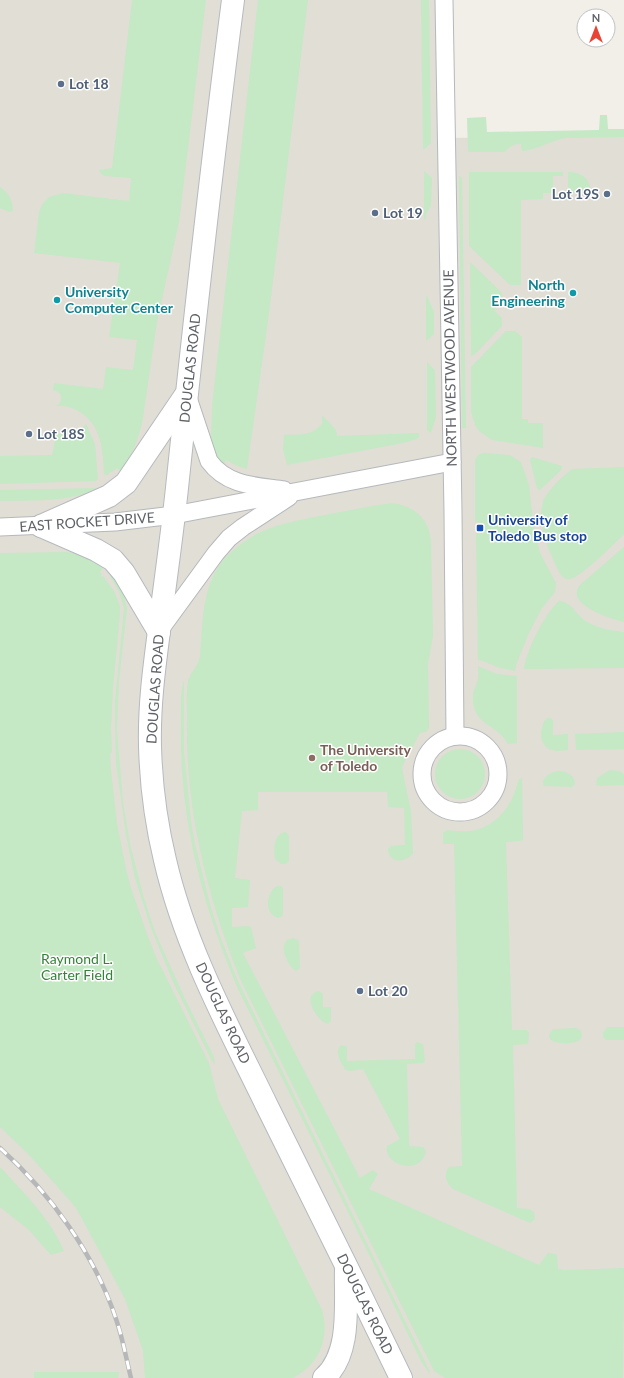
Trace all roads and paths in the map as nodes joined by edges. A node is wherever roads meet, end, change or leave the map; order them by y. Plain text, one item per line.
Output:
1 (233, 0) edge
2 (444, 0) edge
3 (186, 395) junction
4 (452, 462) junction
5 (296, 492) junction
6 (174, 515) junction
7 (41, 526) junction
8 (0, 527) edge
9 (159, 632) junction
10 (455, 736) junction
11 (346, 1264) junction
12 (324, 1378) edge
13 (401, 1378) edge

1 - 3 street, DOUGLAS ROAD
2 - 4 street, NORTH WESTWOOD AVENUE
3 - 5 street
3 - 6 street, DOUGLAS ROAD
3 - 7 street
4 - 5 street, EAST ROCKET DRIVE
4 - 10 street, NORTH WESTWOOD AVENUE
5 - 6 street, EAST ROCKET DRIVE
5 - 9 street
6 - 7 street, EAST ROCKET DRIVE
6 - 9 street, DOUGLAS ROAD
7 - 8 street, EAST ROCKET DRIVE
7 - 9 street
9 - 11 street, DOUGLAS ROAD
10 - 10 street
11 - 12 street
11 - 13 street, DOUGLAS ROAD

